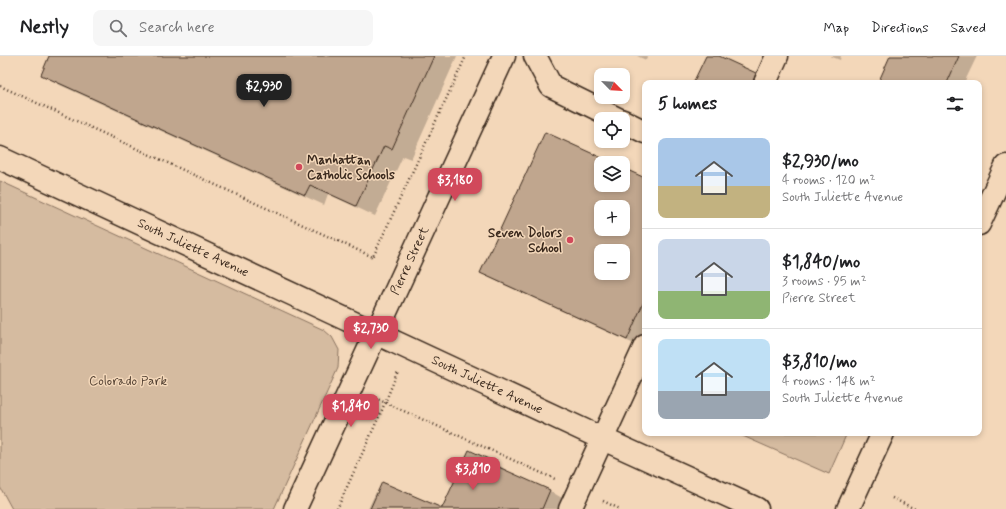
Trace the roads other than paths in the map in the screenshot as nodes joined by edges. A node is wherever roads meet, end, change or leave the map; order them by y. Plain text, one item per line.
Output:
1 (504, 56) edge
2 (535, 56) edge
3 (777, 56) edge
4 (766, 80) edge
5 (604, 112) edge
6 (630, 124) edge
7 (642, 130) edge
8 (0, 158) edge
9 (1006, 166) edge
10 (982, 218) edge
11 (376, 333) junction
12 (642, 353) edge
13 (882, 436) edge
14 (603, 439) junction
15 (574, 500) edge
16 (295, 509) edge
17 (757, 509) edge
18 (848, 509) edge

1 - 11 street, Pierre Street
2 - 5 street
3 - 4 street
6 - 7 street
8 - 11 street, South Juliette Avenue
9 - 10 street
11 - 14 street, South Juliette Avenue
11 - 16 street, Pierre Street
12 - 14 street
13 - 18 street
14 - 15 street
14 - 17 street, South Juliette Avenue

